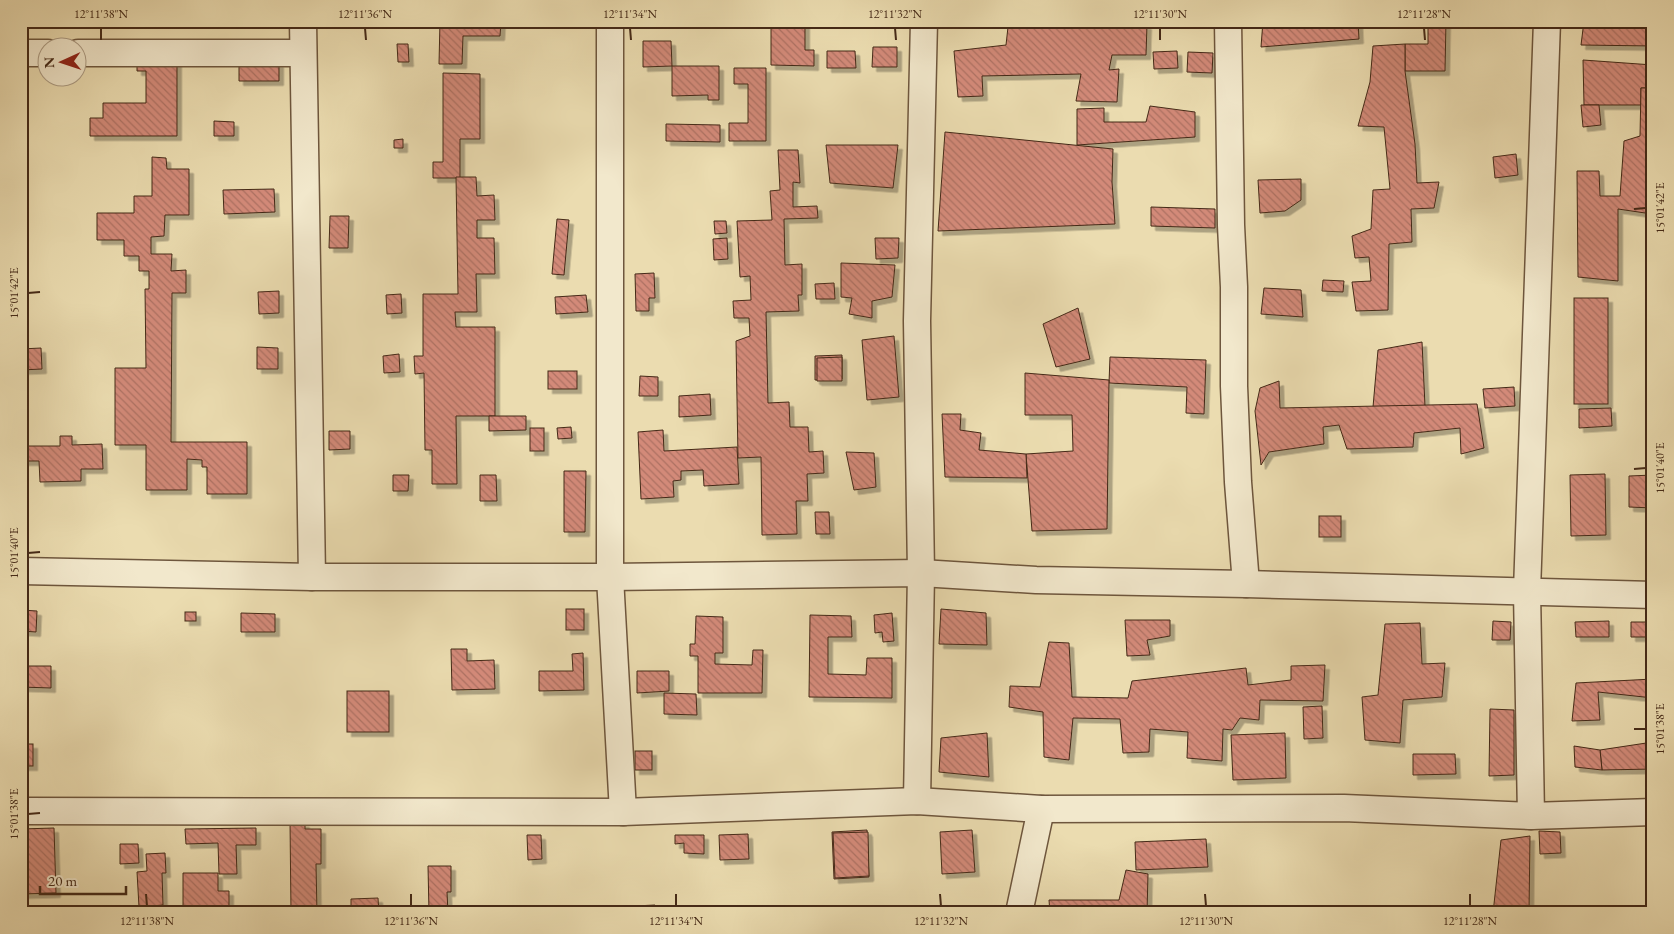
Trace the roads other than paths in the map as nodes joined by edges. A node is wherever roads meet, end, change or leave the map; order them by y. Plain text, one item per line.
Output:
1 (303, 21) edge
2 (610, 21) edge
3 (924, 21) edge
4 (1228, 21) edge
5 (1547, 21) edge
6 (21, 53) edge
7 (38, 53) edge
8 (88, 53) edge
9 (302, 53) junction
10 (21, 571) edge
11 (921, 573) junction
12 (312, 577) junction
13 (610, 577) junction
14 (1246, 584) junction
15 (1527, 591) junction
16 (1653, 595) edge
17 (917, 801) junction
18 (1041, 809) junction
19 (21, 811) edge
20 (624, 812) junction
21 (1653, 812) edge
22 (1530, 816) junction
23 (1019, 913) edge

1 - 9 street
2 - 13 street
3 - 11 street
4 - 14 street
5 - 15 street
6 - 7 street
8 - 9 street
9 - 12 street
10 - 12 street
11 - 13 street
11 - 14 street
11 - 17 street
12 - 13 street
13 - 20 street
14 - 15 street
15 - 16 street
15 - 22 street
17 - 18 street
17 - 20 street
18 - 22 street
18 - 23 street
19 - 20 street
21 - 22 street

